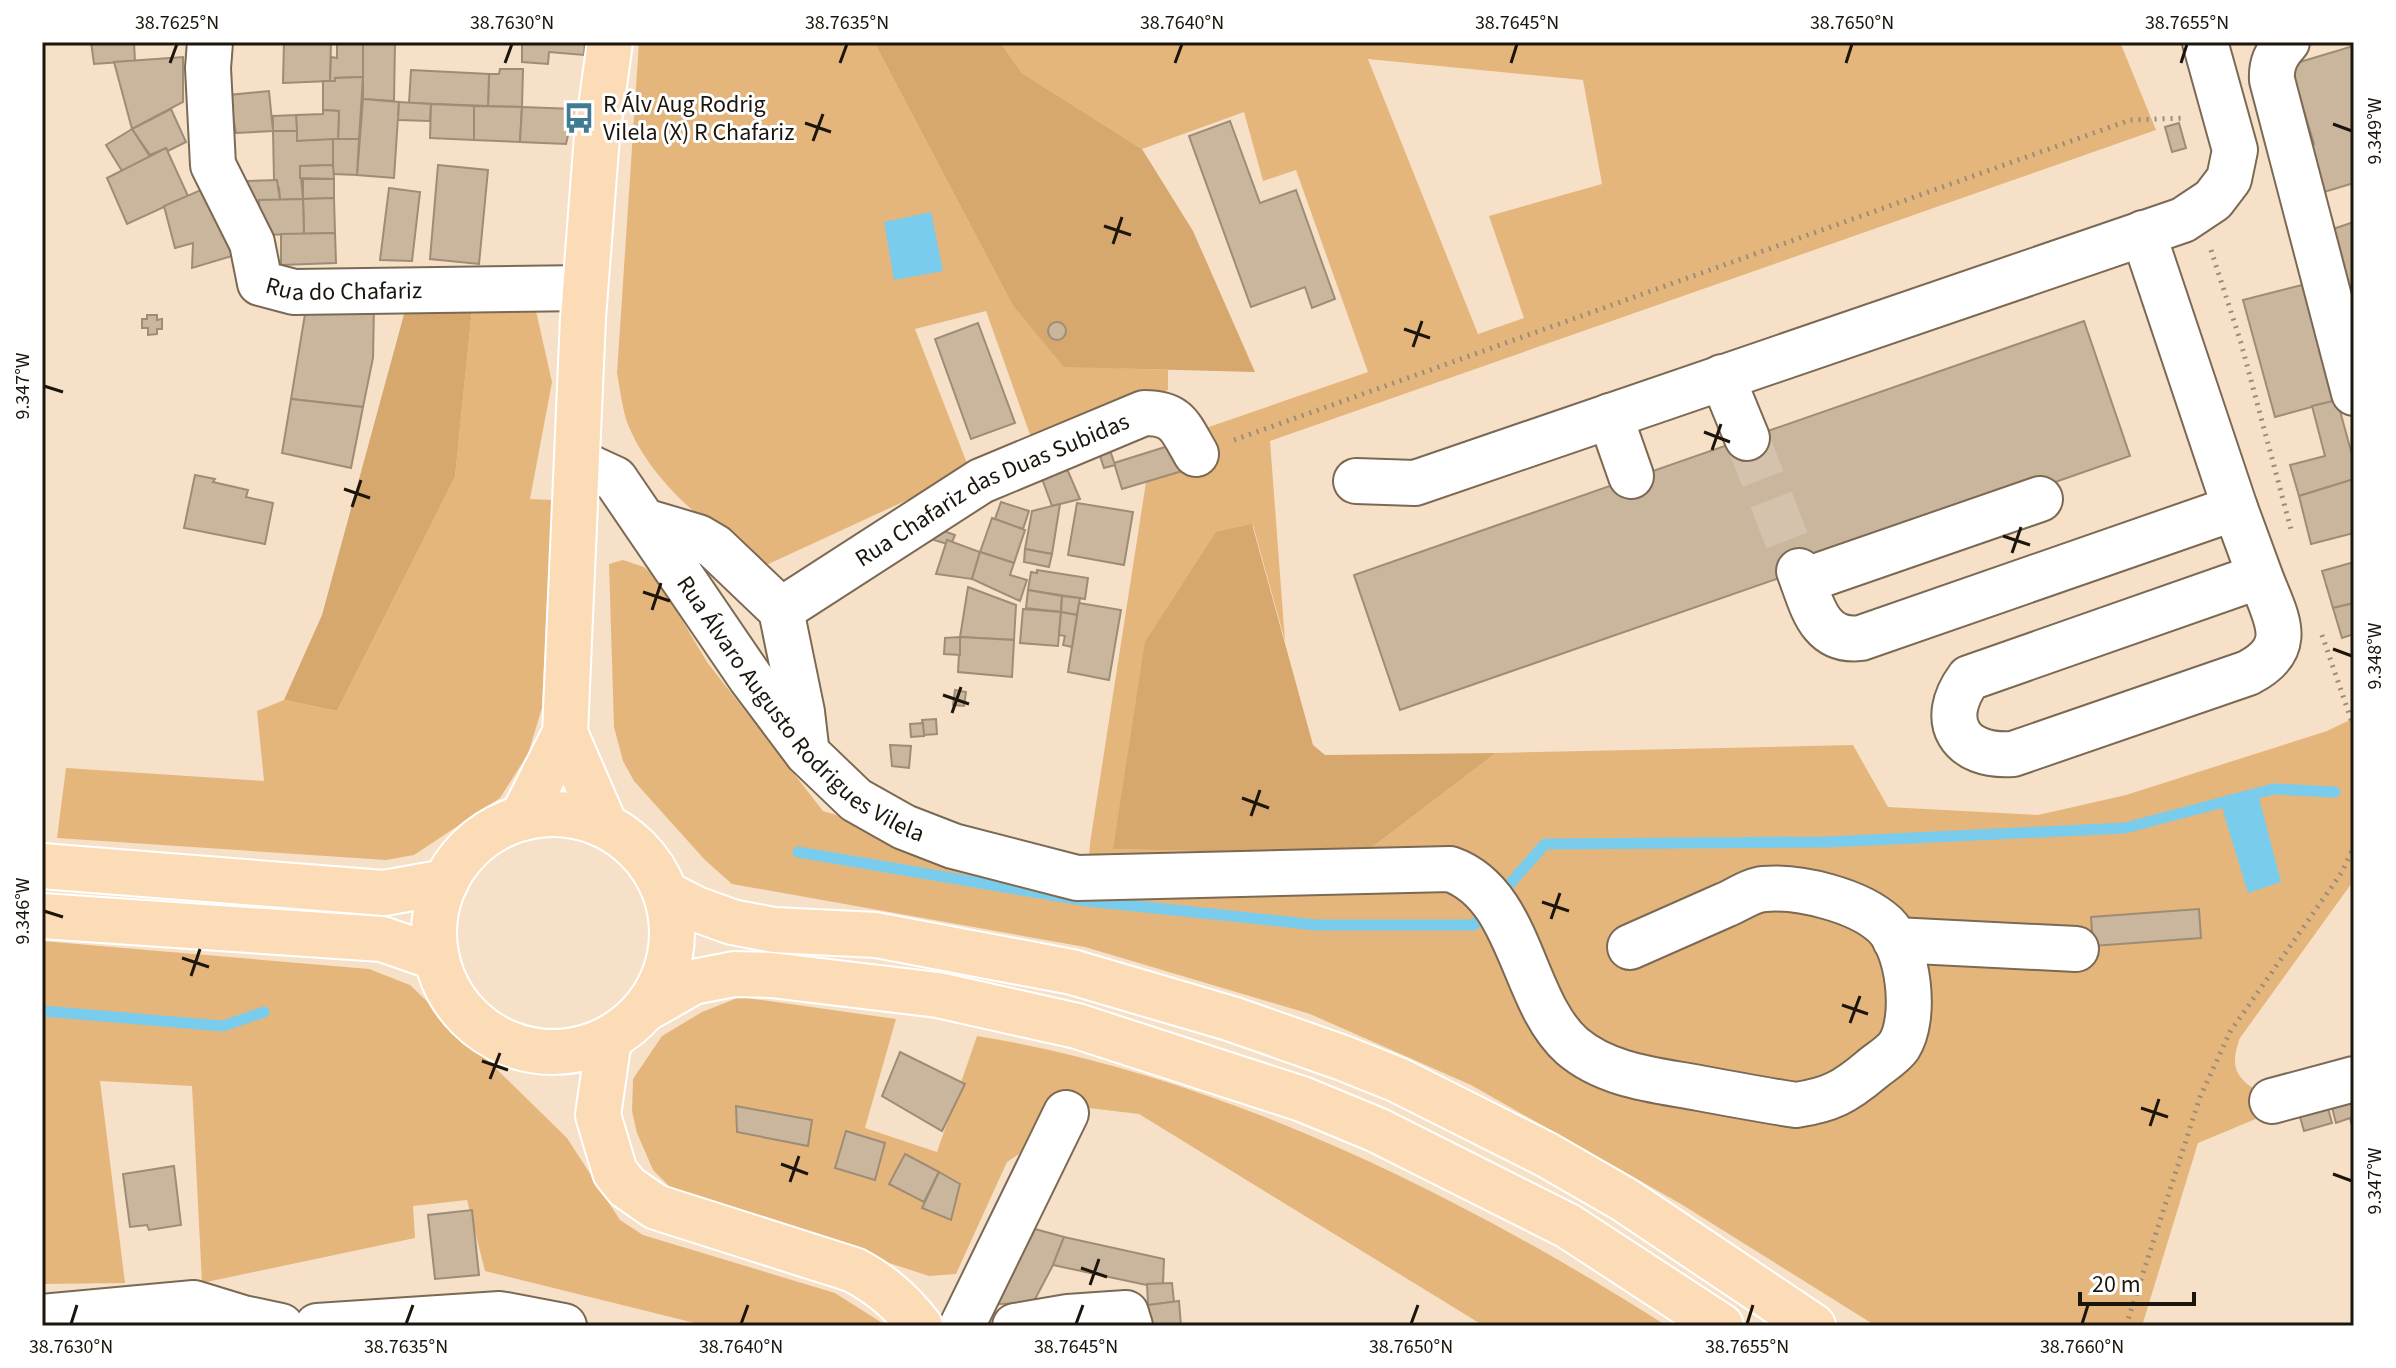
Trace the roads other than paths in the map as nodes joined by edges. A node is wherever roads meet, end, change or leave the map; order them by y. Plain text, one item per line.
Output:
1 (210, 42) edge
2 (610, 42) edge
3 (2205, 42) edge
4 (2234, 42) edge
5 (2287, 42) edge
6 (2225, 116) junction
7 (2143, 233) junction
8 (585, 288) junction
9 (1722, 377) junction
10 (2354, 393) edge
11 (1610, 416) junction
12 (1747, 438) tunnel mouth
13 (1196, 454) road end
14 (578, 462) junction
15 (1631, 476) dead end
16 (1356, 481) dead end
17 (2040, 499) dead end
18 (2235, 508) junction
19 (644, 521) junction
20 (2260, 576) junction
21 (781, 610) junction
22 (565, 733) junction
23 (807, 753) junction
24 (522, 818) junction
25 (605, 825) junction
26 (42, 866) edge
27 (446, 882) junction
28 (667, 894) junction
29 (42, 916) edge
30 (1895, 940) junction
31 (1630, 947) dead end
32 (2076, 949) dead end
33 (437, 958) junction
34 (644, 1010) junction
35 (609, 1039) junction
36 (536, 1052) junction
37 (2354, 1079) edge
38 (2272, 1101) dead end
39 (1066, 1113) dead end
40 (598, 1115) junction
41 (198, 1314) edge
42 (42, 1317) edge
43 (508, 1321) edge
44 (1071, 1321) edge
45 (967, 1325) edge
46 (281, 1326) edge
47 (317, 1326) edge
48 (564, 1326) edge
49 (920, 1326) edge
50 (1015, 1326) edge
51 (1130, 1326) edge
52 (1721, 1326) edge
53 (1813, 1326) edge

1 - 8 street, Rua do Chafariz
2 - 8 main road
3 - 6 street
4 - 6 street
5 - 10 street
6 - 7 street
7 - 9 street
7 - 18 street
8 - 14 main road
9 - 11 street
9 - 12 street
11 - 15 street
11 - 16 street
13 - 21 street, Rua Chafariz das Duas Subidas
14 - 19 street, Rua Álvaro Augusto Rodrigues Vilela
14 - 22 main road
17 - 18 street
18 - 20 street
19 - 21 street
19 - 23 street, Rua Álvaro Augusto Rodrigues Vilela
20 - 20 street
21 - 23 street
22 - 24 main road
22 - 25 main road
23 - 30 street, Rua Álvaro Augusto Rodrigues Vilela
24 - 25 main road
24 - 27 main road
25 - 28 main road
26 - 27 main road
27 - 33 main road
28 - 34 main road
28 - 53 main road
29 - 33 main road
30 - 31 street
30 - 32 street
33 - 36 main road
34 - 35 main road
34 - 52 main road
35 - 36 main road
35 - 40 main road
36 - 40 main road
37 - 38 street
39 - 45 street
40 - 49 main road
41 - 42 street
41 - 46 street
43 - 47 street
43 - 48 street
44 - 50 street
44 - 51 street

